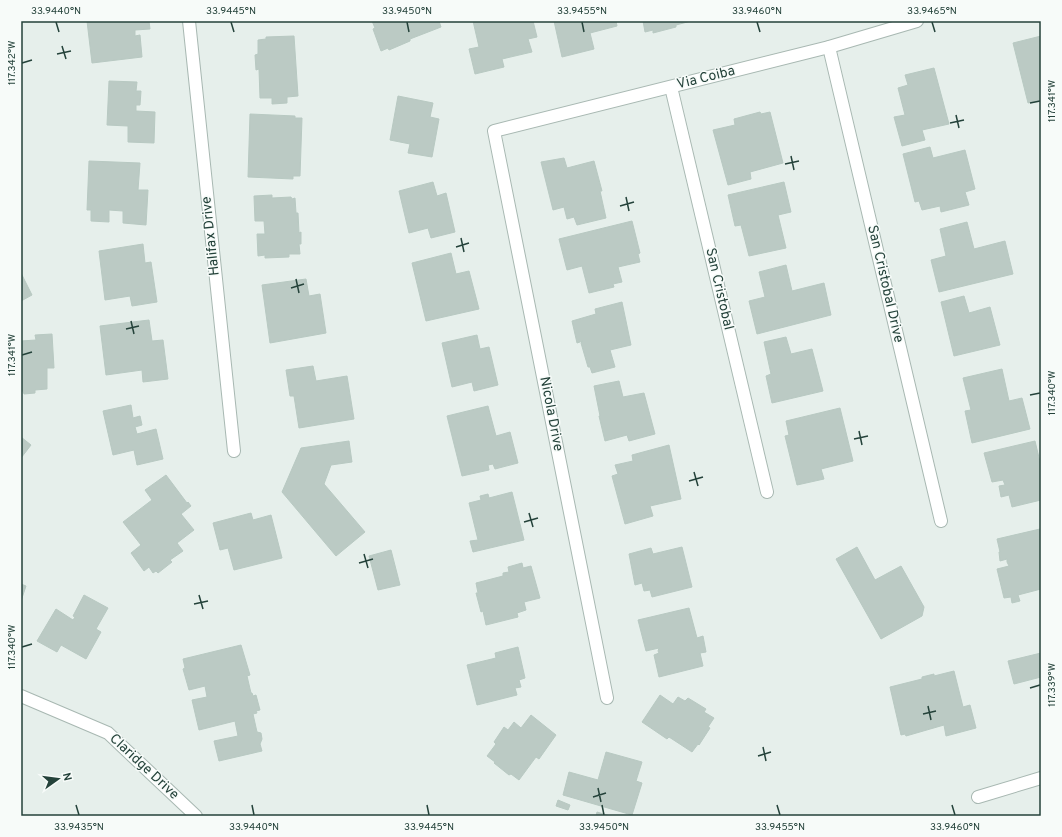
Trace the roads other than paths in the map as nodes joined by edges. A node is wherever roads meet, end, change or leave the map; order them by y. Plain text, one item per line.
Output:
1 (188, 21) edge
2 (917, 21) edge
3 (829, 47) junction
4 (671, 87) junction
5 (494, 131) joint
6 (234, 451) dead end
7 (768, 492) dead end
8 (941, 521) dead end
9 (21, 696) edge
10 (608, 698) dead end
11 (1041, 778) edge
12 (978, 797) dead end
13 (196, 816) edge

1 - 6 street, Halifax Drive
2 - 3 street, Via Coiba
3 - 4 street, Via Coiba
3 - 8 street, San Cristobal Drive
4 - 5 street, Via Coiba
4 - 7 street, San Cristobal
5 - 10 street, Nicola Drive
9 - 13 street, Claridge Drive
11 - 12 street

